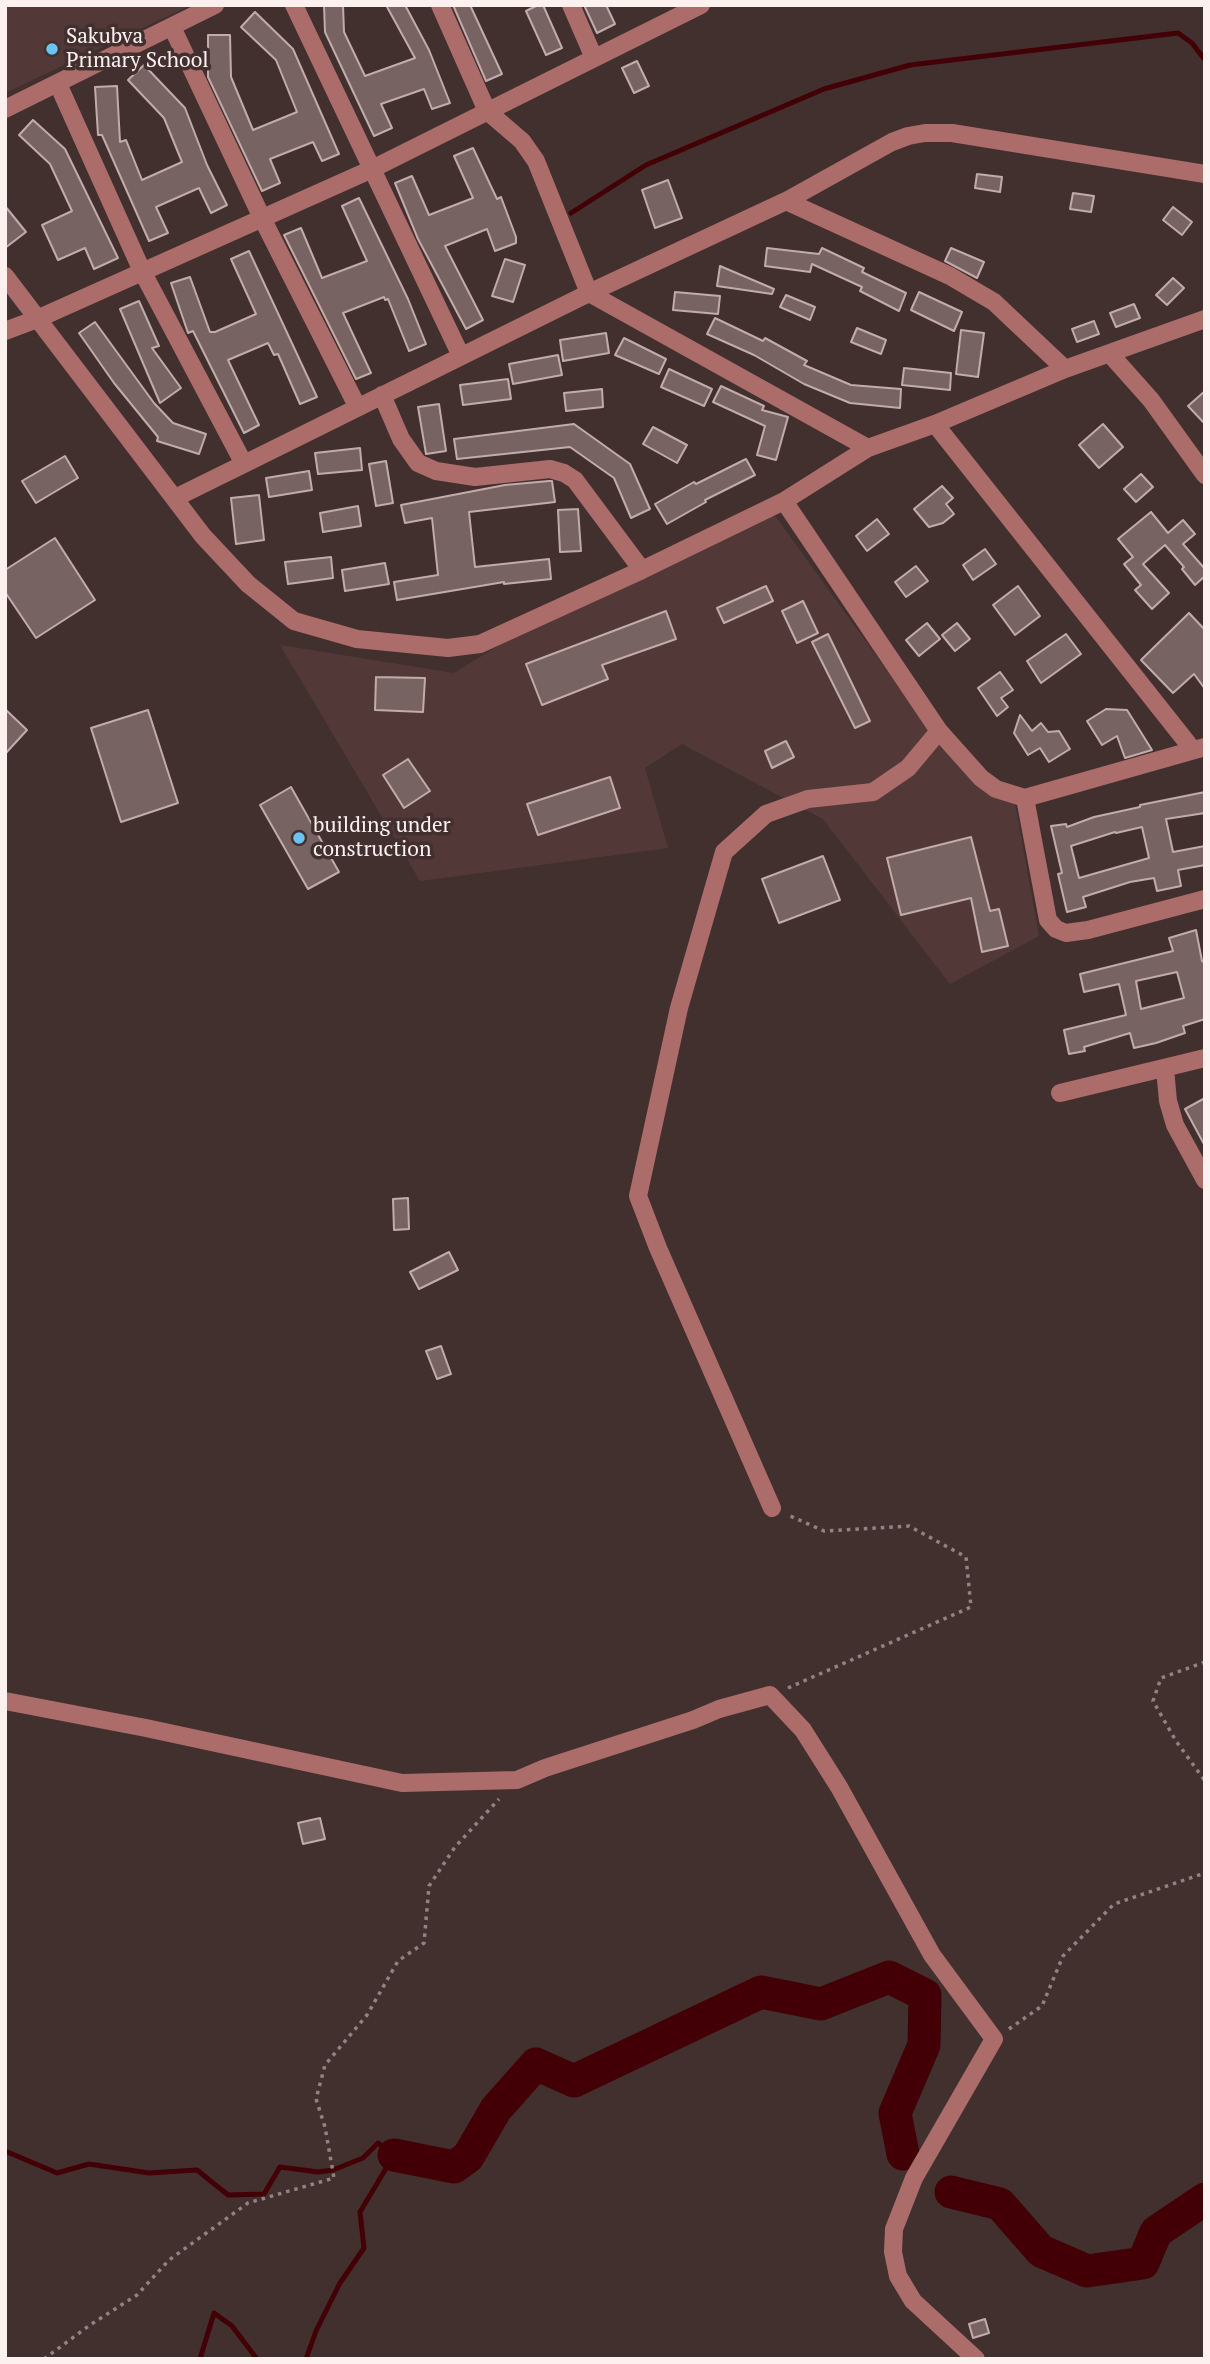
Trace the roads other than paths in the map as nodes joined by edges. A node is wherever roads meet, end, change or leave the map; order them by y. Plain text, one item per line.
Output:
1 (215, 5) edge
2 (294, 5) edge
3 (440, 5) edge
4 (571, 5) edge
5 (701, 5) edge
6 (172, 27) junction
7 (594, 58) junction
8 (58, 84) junction
9 (5, 108) edge
10 (487, 111) junction
11 (370, 170) junction
12 (1205, 174) edge
13 (786, 201) junction
14 (262, 218) junction
15 (142, 271) junction
16 (5, 276) edge
17 (589, 293) junction
18 (37, 319) junction
19 (1205, 319) edge
20 (5, 331) edge
21 (1110, 354) junction
22 (461, 356) junction
23 (1065, 369) junction
24 (382, 396) junction
25 (357, 406) junction
26 (935, 424) junction
27 (867, 447) junction
28 (244, 464) junction
29 (1205, 475) edge
30 (176, 498) junction
31 (784, 501) junction
32 (642, 570) junction
33 (939, 731) junction
34 (1199, 748) edge
35 (1025, 798) junction
36 (1205, 898) edge
37 (1205, 1058) edge
38 (1165, 1069) junction
39 (1060, 1093) dead end
40 (1205, 1180) edge
41 (772, 1508) road end
42 (5, 1700) edge
43 (976, 2359) edge

1 - 6 street
2 - 11 street
3 - 10 street
4 - 7 street
5 - 7 street
6 - 8 street
6 - 14 street
7 - 10 street
8 - 9 street
8 - 15 street
10 - 11 street
10 - 17 street
11 - 14 street
11 - 22 street
12 - 13 street
13 - 17 street
13 - 23 street
14 - 15 street
14 - 25 street
15 - 18 street
15 - 28 street
16 - 18 street
17 - 22 street
17 - 27 street
18 - 20 street
18 - 30 street
19 - 21 street
21 - 23 street
21 - 29 street
22 - 24 street
23 - 26 street
24 - 25 street
24 - 32 street
25 - 28 street
26 - 27 street
26 - 34 street
27 - 31 street
28 - 30 street
30 - 32 street
31 - 32 street
31 - 33 street
33 - 35 street
33 - 41 street
34 - 35 street
35 - 36 street
37 - 38 street
38 - 39 street
38 - 40 street
42 - 43 street

